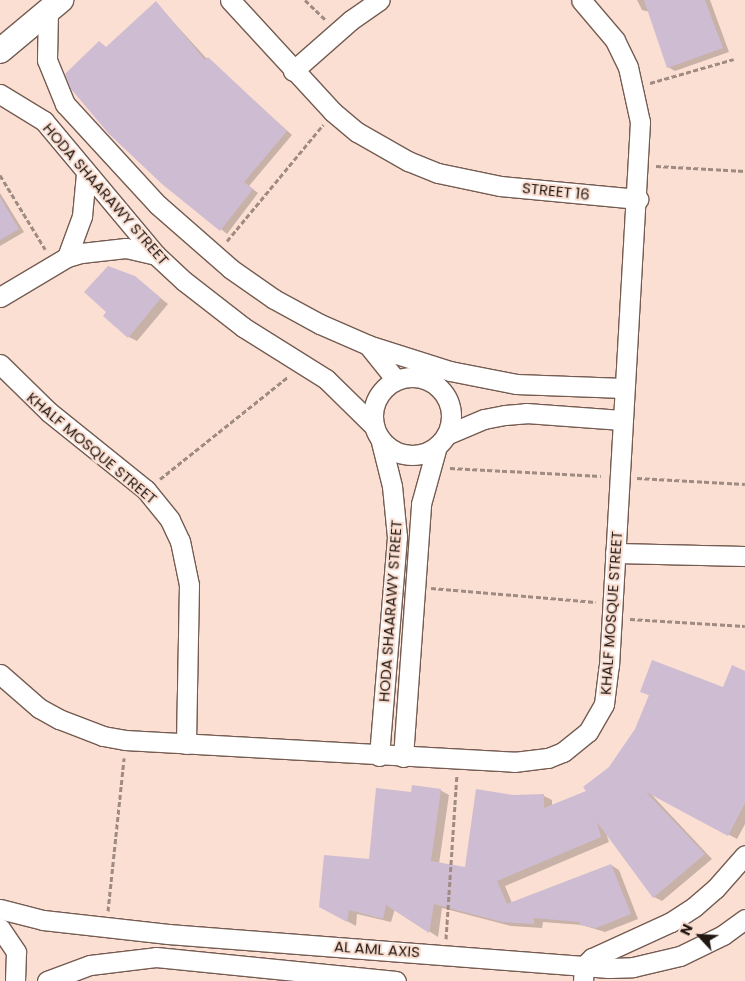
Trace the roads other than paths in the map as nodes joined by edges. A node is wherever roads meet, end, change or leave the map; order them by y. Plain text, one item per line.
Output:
1 (230, 0) edge
2 (380, 0) edge
3 (581, 0) edge
4 (54, 6) edge
5 (0, 51) edge
6 (293, 71) junction
7 (0, 94) edge
8 (65, 104) junction
9 (44, 121) junction
10 (86, 174) junction
11 (638, 199) junction
12 (156, 255) junction
13 (61, 261) junction
14 (0, 297) edge
15 (368, 344) junction
16 (0, 364) edge
17 (450, 371) junction
18 (396, 380) junction
19 (428, 380) junction
20 (624, 388) junction
21 (622, 420) junction
22 (377, 432) junction
23 (442, 441) junction
24 (615, 553) junction
25 (744, 557) edge
26 (0, 674) edge
27 (186, 744) junction
28 (379, 756) junction
29 (403, 757) junction
30 (745, 855) edge
31 (5, 913) edge
32 (745, 920) edge
33 (0, 928) edge
34 (583, 973) edge
35 (345, 978) edge
36 (15, 981) edge
37 (47, 981) edge
38 (396, 981) edge

1 - 6 street, STREET 16
2 - 6 street
3 - 11 street
4 - 5 street
4 - 8 street, HODA SHAARAWY STREET
6 - 11 street, STREET 16
7 - 9 street, HODA SHAARAWY STREET
8 - 9 street
8 - 15 street, HODA SHAARAWY STREET
9 - 10 street, HODA SHAARAWY STREET
10 - 12 street, HODA SHAARAWY STREET
10 - 13 street
11 - 20 street, KHALF MOSQUE STREET
12 - 13 street
12 - 22 street, HODA SHAARAWY STREET
13 - 14 street
15 - 17 street, HODA SHAARAWY STREET
15 - 18 street
16 - 27 street, KHALF MOSQUE STREET
17 - 19 street
17 - 20 street, HODA SHAARAWY STREET
18 - 19 street
18 - 22 street
19 - 23 street
20 - 21 street, KHALF MOSQUE STREET
21 - 23 street
21 - 24 street, KHALF MOSQUE STREET
22 - 23 street
22 - 28 street, HODA SHAARAWY STREET
23 - 29 street, HODA SHAARAWY STREET
24 - 25 street
24 - 29 street, KHALF MOSQUE STREET
26 - 27 street, KHALF MOSQUE STREET
27 - 28 street, KHALF MOSQUE STREET
28 - 29 street, KHALF MOSQUE STREET
30 - 34 street
31 - 34 street, AL AML AXIS
32 - 34 street, AL AML AXIS
33 - 36 street
35 - 37 street, AL AML AXIS
35 - 38 street, AL AML AXIS

